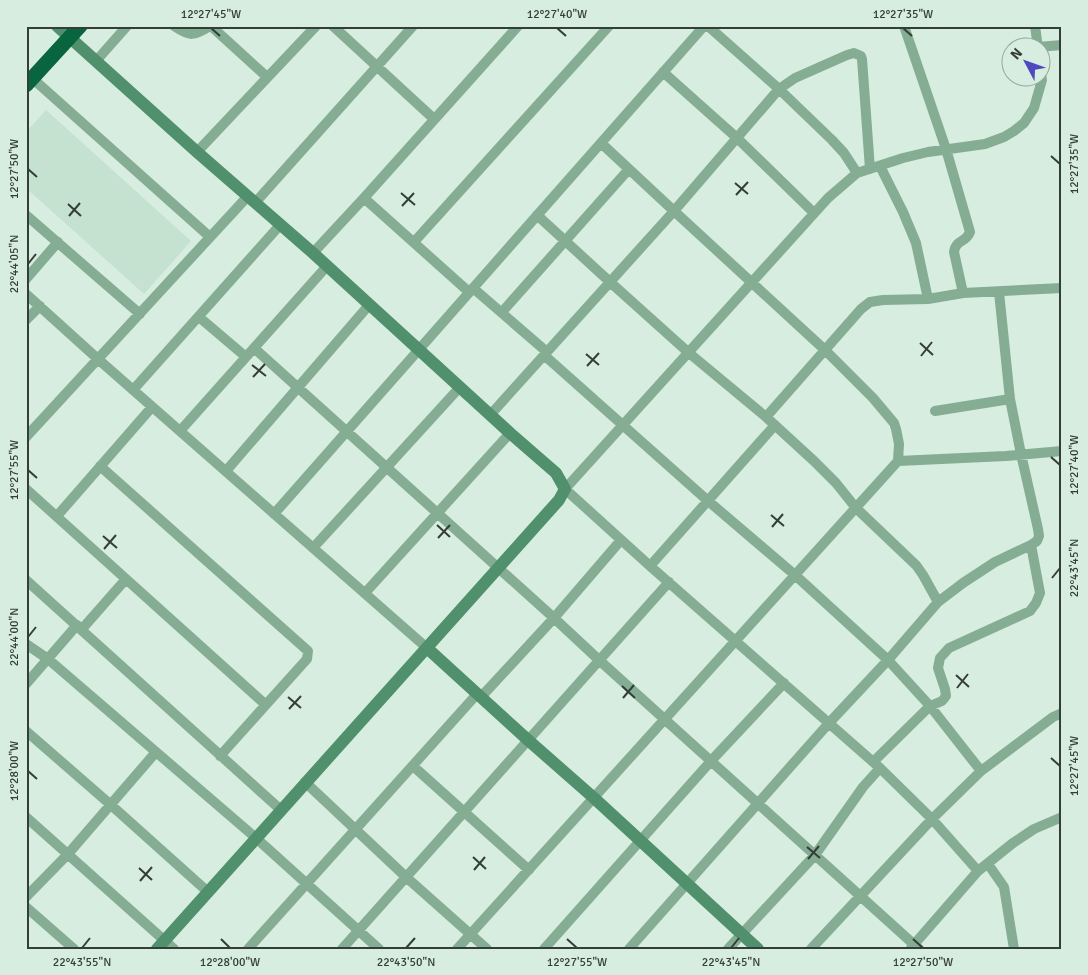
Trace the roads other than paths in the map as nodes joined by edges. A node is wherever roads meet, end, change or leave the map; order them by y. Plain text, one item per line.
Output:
1 (57, 26) edge
2 (127, 26) edge
3 (174, 26) edge
4 (210, 26) edge
5 (316, 26) edge
6 (333, 26) edge
7 (413, 26) edge
8 (518, 26) edge
9 (704, 26) edge
10 (708, 26) edge
11 (904, 26) edge
12 (608, 27) edge
13 (75, 32) edge
14 (96, 61) junction
15 (378, 67) junction
16 (663, 72) junction
17 (267, 77) junction
18 (29, 82) edge
19 (1040, 88) edge
20 (779, 89) junction
21 (434, 119) junction
22 (737, 138) junction
23 (601, 143) junction
24 (946, 149) junction
25 (197, 152) junction
26 (875, 168) junction
27 (629, 169) junction
28 (857, 173) junction
29 (364, 198) junction
30 (252, 200) junction
31 (674, 212) junction
32 (814, 212) junction
33 (26, 215) edge
34 (537, 215) junction
35 (280, 225) junction
36 (210, 237) junction
37 (565, 241) junction
38 (58, 242) junction
39 (414, 242) junction
40 (313, 253) junction
41 (327, 266) junction
42 (26, 279) edge
43 (610, 282) junction
44 (752, 283) junction
45 (1062, 288) edge
46 (471, 290) junction
47 (999, 292) junction
48 (963, 293) junction
49 (26, 294) edge
50 (928, 299) junction
51 (370, 305) junction
52 (40, 306) junction
53 (502, 312) junction
54 (140, 314) junction
55 (199, 316) junction
56 (26, 320) edge
57 (254, 348) junction
58 (419, 349) junction
59 (825, 350) junction
60 (546, 353) junction
61 (690, 353) junction
62 (246, 358) junction
63 (99, 360) junction
64 (460, 386) junction
65 (298, 388) junction
66 (133, 390) junction
67 (1010, 399) junction
68 (152, 406) junction
69 (935, 411) dead end
70 (490, 414) junction
71 (766, 417) junction
72 (623, 424) junction
73 (775, 425) junction
74 (180, 431) junction
75 (346, 432) junction
76 (510, 432) junction
77 (26, 438) edge
78 (1062, 451) edge
79 (1021, 454) junction
80 (898, 462) junction
81 (100, 466) junction
82 (386, 468) junction
83 (226, 471) junction
84 (26, 489) edge
85 (565, 489) junction
86 (707, 500) junction
87 (856, 508) junction
88 (274, 514) junction
89 (437, 514) junction
90 (57, 516) junction
91 (621, 540) junction
92 (1031, 545) junction
93 (313, 548) junction
94 (650, 566) junction
95 (498, 569) junction
96 (794, 575) junction
97 (126, 579) junction
98 (26, 580) edge
99 (669, 582) junction
100 (364, 593) junction
101 (938, 602) junction
102 (554, 618) junction
103 (79, 627) junction
104 (736, 640) junction
105 (26, 644) edge
106 (427, 648) junction
107 (48, 659) junction
108 (599, 660) junction
109 (888, 660) junction
110 (784, 683) junction
111 (26, 684) edge
112 (479, 696) junction
113 (266, 705) junction
114 (930, 706) junction
115 (1062, 713) edge
116 (665, 720) junction
117 (829, 723) junction
118 (26, 731) edge
119 (528, 740) junction
120 (156, 752) junction
121 (220, 756) junction
122 (711, 761) junction
123 (876, 765) junction
124 (413, 766) junction
125 (981, 771) junction
126 (305, 782) junction
127 (594, 798) junction
128 (758, 804) junction
129 (111, 805) junction
130 (282, 810) junction
131 (464, 811) junction
132 (26, 817) edge
133 (1062, 817) edge
134 (932, 819) junction
135 (355, 829) junction
136 (256, 838) junction
137 (640, 841) junction
138 (68, 854) junction
139 (815, 855) junction
140 (988, 864) junction
141 (529, 870) junction
142 (978, 871) junction
143 (406, 876) junction
144 (307, 884) junction
145 (687, 884) junction
146 (208, 892) junction
147 (860, 896) junction
148 (26, 897) edge
149 (26, 907) edge
150 (358, 930) junction
151 (470, 934) junction
152 (741, 934) junction
153 (165, 946) edge
154 (915, 947) edge
155 (74, 949) edge
156 (248, 949) edge
157 (342, 949) edge
158 (379, 949) edge
159 (457, 949) edge
160 (487, 949) edge
161 (544, 949) edge
162 (629, 949) edge
163 (728, 949) edge
164 (758, 949) edge
165 (811, 949) edge
166 (1014, 949) edge

1 - 13 street
2 - 14 street
3 - 4 street
4 - 17 street
5 - 17 street
6 - 15 street
7 - 15 street
8 - 21 street
9 - 16 street
10 - 20 street
11 - 24 street
12 - 39 street
13 - 14 street
13 - 18 highway
14 - 25 street
15 - 21 street
15 - 30 street
16 - 22 street
16 - 23 street
17 - 25 street
18 - 36 street
19 - 24 street
20 - 22 street
20 - 26 street
20 - 28 street
21 - 29 street
22 - 31 street
22 - 32 street
23 - 27 street
23 - 34 street
24 - 26 street
24 - 48 street
25 - 30 street
26 - 28 street
26 - 50 street
27 - 31 street
27 - 37 street
28 - 32 street
29 - 39 street
29 - 40 street
30 - 35 street
30 - 36 street
31 - 43 street
31 - 44 street
32 - 44 street
33 - 38 street
34 - 37 street
34 - 46 street
35 - 40 street
35 - 55 street
36 - 54 street
37 - 43 street
37 - 53 street
38 - 42 street
38 - 54 street
39 - 46 street
40 - 41 street
41 - 51 street
41 - 57 street
43 - 60 street
43 - 61 street
44 - 59 street
44 - 61 street
45 - 47 street
46 - 53 street
46 - 58 street
47 - 48 street
47 - 67 street
48 - 50 street
49 - 52 street
50 - 59 street
51 - 58 street
51 - 65 street
52 - 56 street
52 - 63 street
53 - 60 street
54 - 63 street
55 - 62 street
55 - 66 street
57 - 62 street
57 - 65 street
58 - 64 street
58 - 75 street
59 - 71 street
59 - 80 street
60 - 70 street
60 - 72 street
61 - 71 street
61 - 72 street
62 - 74 street
63 - 66 street
63 - 77 street
64 - 70 street
64 - 82 street
65 - 75 street
65 - 83 street
66 - 68 street
67 - 69 street
67 - 79 street
68 - 74 street
68 - 81 street
70 - 76 street
71 - 73 street
72 - 85 street
72 - 86 street
73 - 86 street
73 - 87 street
74 - 83 street
75 - 82 street
75 - 88 street
76 - 85 street
76 - 89 street
78 - 79 street
79 - 80 street
79 - 92 street
80 - 87 street
81 - 90 street
81 - 113 street
82 - 89 street
82 - 93 street
83 - 88 street
84 - 90 street
85 - 91 street
85 - 95 street
86 - 94 street
86 - 96 street
87 - 96 street
87 - 101 street
88 - 93 street
89 - 95 street
89 - 100 street
90 - 97 street
91 - 94 street
91 - 102 street
92 - 101 street
92 - 114 street
93 - 100 street
94 - 99 street
95 - 102 street
95 - 106 street
96 - 104 street
96 - 109 street
97 - 103 street
97 - 113 street
98 - 103 street
99 - 104 street
99 - 108 street
100 - 106 street
101 - 109 street
102 - 108 street
102 - 112 street
103 - 107 street
103 - 121 street
104 - 110 street
104 - 116 street
105 - 107 street
106 - 112 street
106 - 126 street
107 - 111 street
107 - 120 street
108 - 116 street
108 - 119 street
109 - 114 street
109 - 117 street
110 - 117 street
110 - 122 street
112 - 119 street
112 - 124 street
113 - 121 street
114 - 123 street
114 - 125 street
115 - 125 street
116 - 122 street
116 - 127 street
117 - 123 street
117 - 128 street
118 - 129 street
119 - 127 street
119 - 131 street
120 - 129 street
120 - 136 street
121 - 130 street
122 - 128 street
122 - 137 street
123 - 134 street
123 - 139 street
124 - 131 street
124 - 135 street
125 - 134 street
126 - 130 street
126 - 135 street
127 - 137 street
127 - 141 street
128 - 139 street
128 - 145 street
129 - 138 street
129 - 146 street
130 - 136 street
131 - 141 street
131 - 143 street
132 - 138 street
133 - 140 street
134 - 142 street
134 - 147 street
135 - 143 street
135 - 144 street
136 - 144 street
136 - 146 street
137 - 145 street
137 - 161 street
138 - 148 street
138 - 153 street
139 - 147 street
139 - 152 street
140 - 142 street
140 - 166 street
141 - 151 street
142 - 154 street
143 - 150 street
143 - 151 street
144 - 150 street
144 - 156 street
145 - 152 street
145 - 162 street
146 - 153 street
147 - 154 street
147 - 165 street
149 - 155 street
150 - 157 street
150 - 158 street
151 - 159 street
151 - 160 street
152 - 163 street
152 - 164 street

